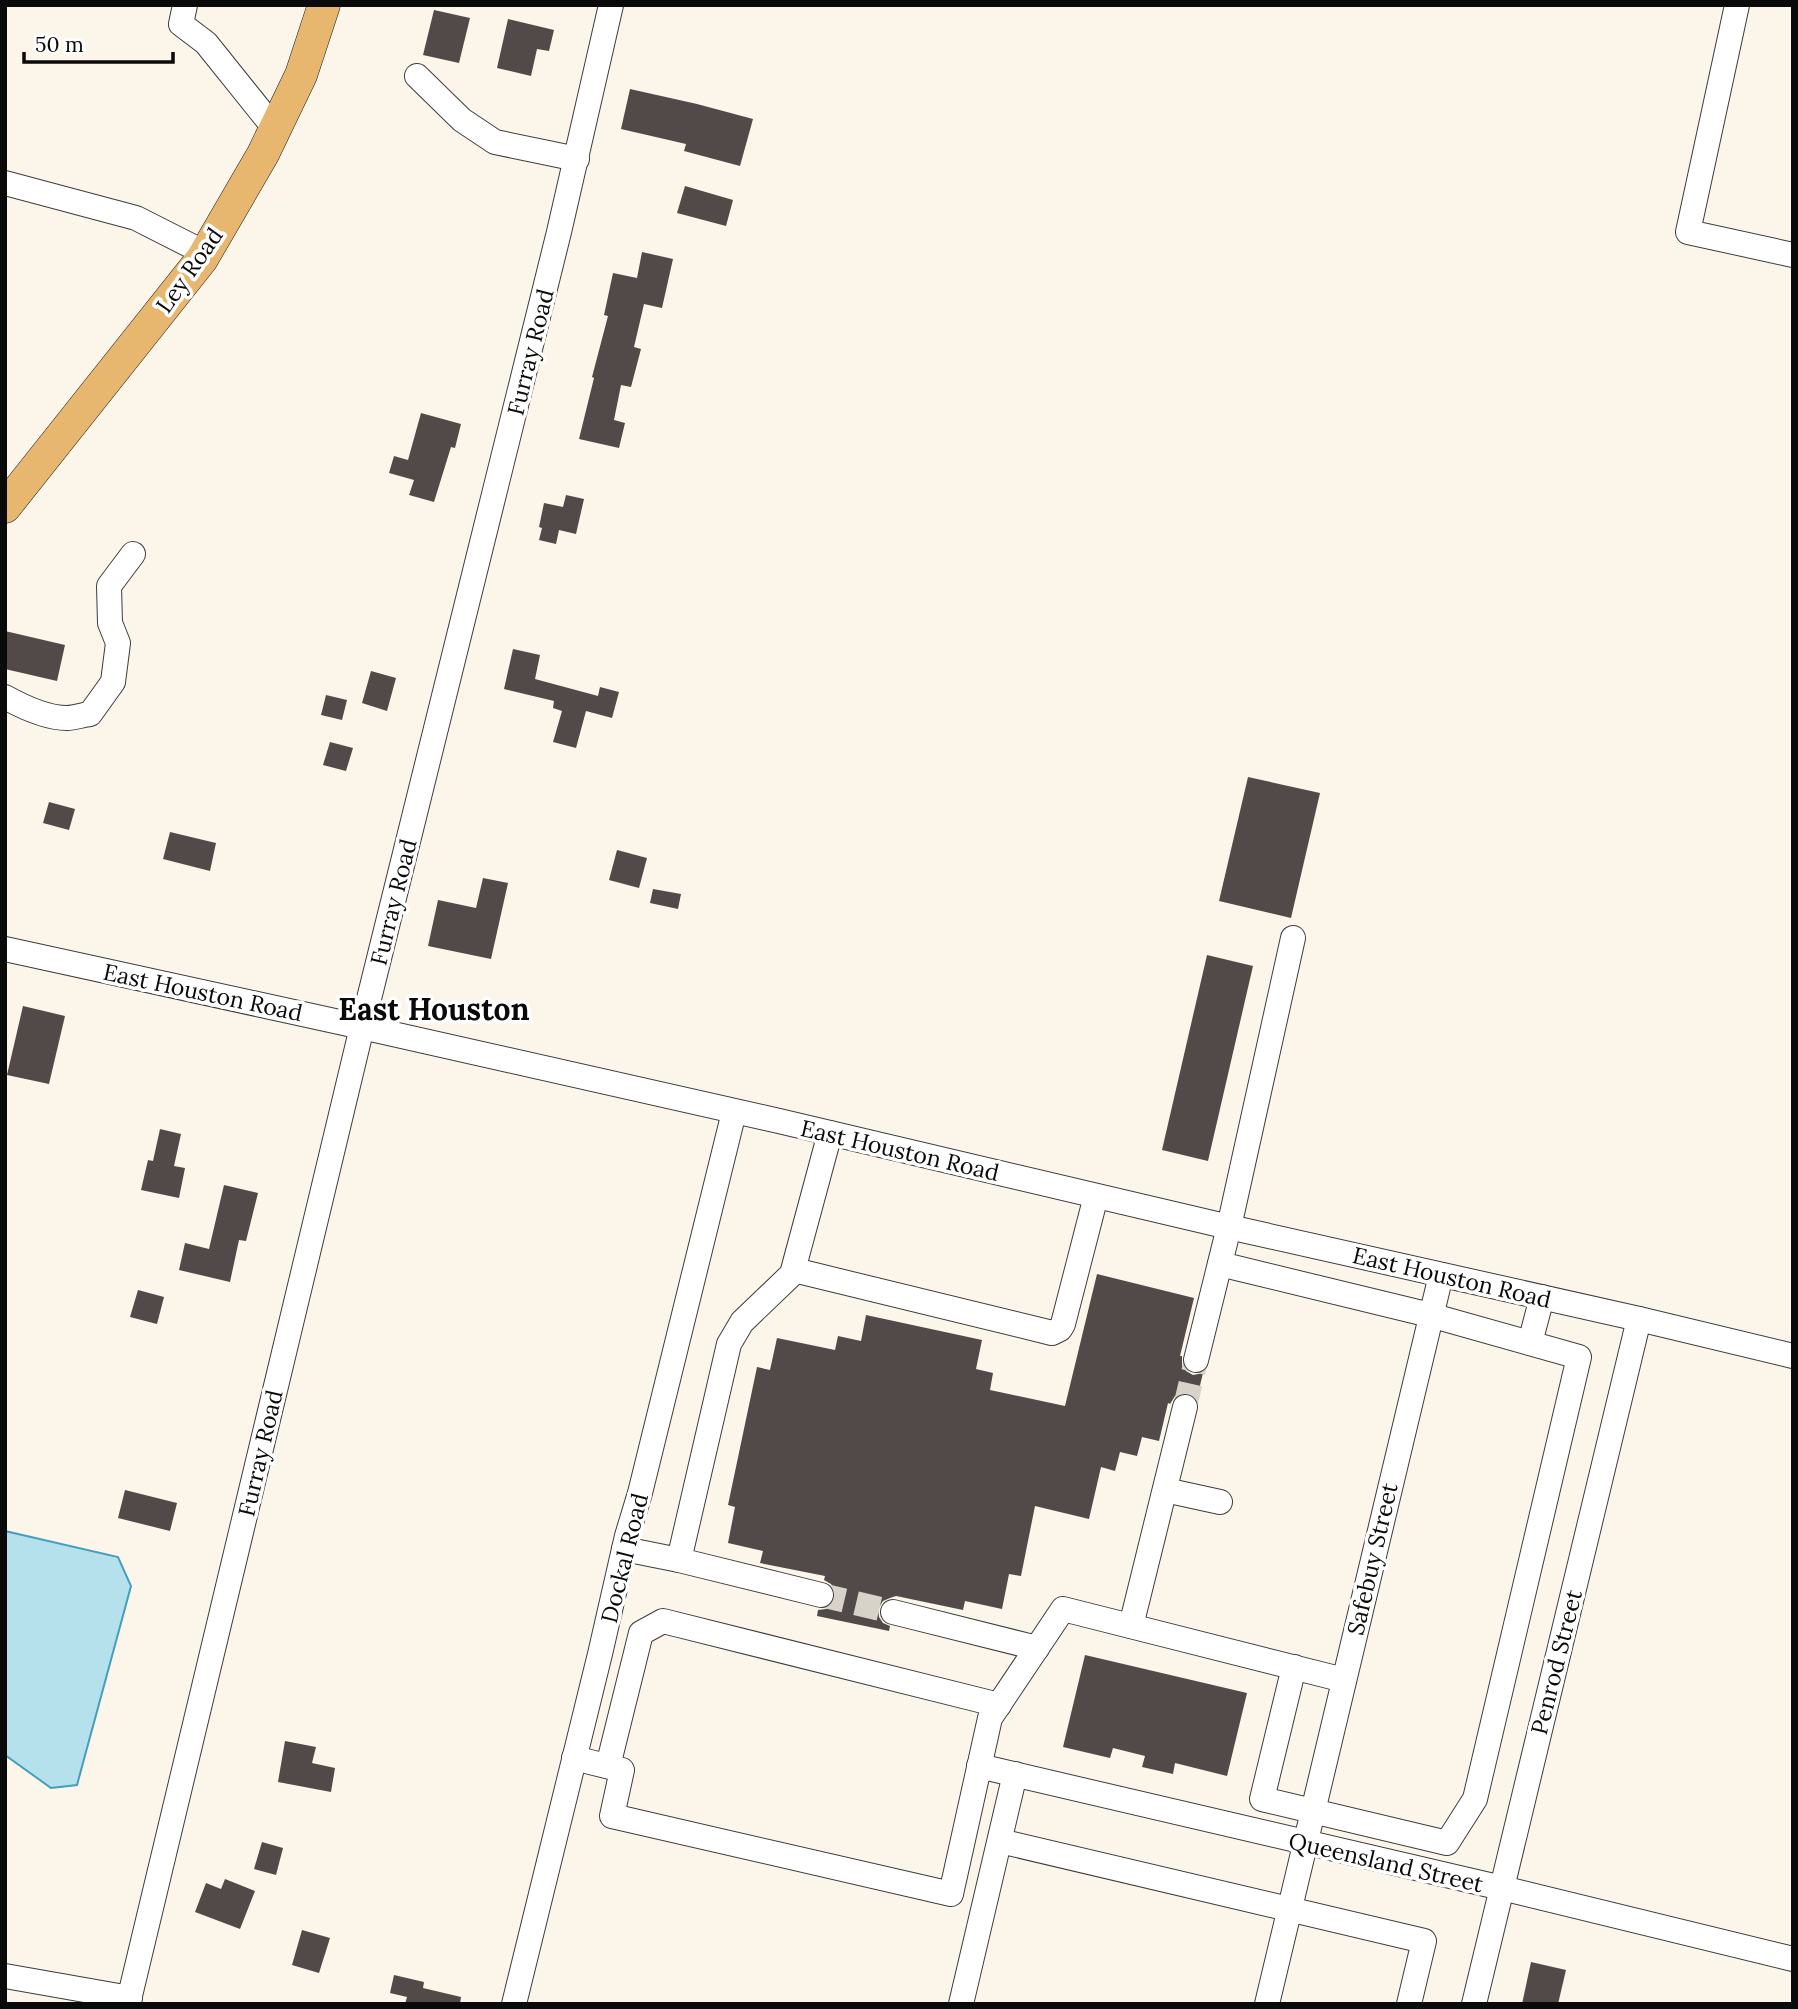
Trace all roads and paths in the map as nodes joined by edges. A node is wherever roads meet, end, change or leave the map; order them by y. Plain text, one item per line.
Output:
1 (185, 5) edge
2 (324, 5) edge
3 (611, 5) edge
4 (1737, 5) edge
5 (417, 76) dead end
6 (275, 129) junction
7 (577, 159) junction
8 (5, 183) edge
9 (205, 253) junction
10 (1793, 255) edge
11 (5, 507) edge
12 (132, 554) dead end
13 (5, 697) edge
14 (1293, 938) dead end
15 (5, 949) edge
16 (362, 1027) junction
17 (734, 1112) junction
18 (830, 1133) junction
19 (1096, 1196) junction
20 (1229, 1227) junction
21 (1336, 1251) junction
22 (1220, 1264) junction
23 (794, 1270) junction
24 (1441, 1275) junction
25 (1327, 1290) junction
26 (1542, 1297) junction
27 (1430, 1315) junction
28 (1639, 1319) junction
29 (1531, 1343) junction
30 (1793, 1356) edge
31 (1196, 1360) tunnel mouth
32 (1185, 1407) tunnel mouth
33 (1165, 1490) junction
34 (1220, 1502) dead end
35 (625, 1549) junction
36 (679, 1560) junction
37 (821, 1595) tunnel mouth
38 (893, 1612) tunnel mouth
39 (1131, 1626) junction
40 (1037, 1648) junction
41 (599, 1660) junction
42 (1294, 1667) junction
43 (632, 1669) junction
44 (1344, 1680) junction
45 (999, 1705) junction
46 (574, 1758) junction
47 (608, 1766) junction
48 (979, 1766) junction
49 (1015, 1774) junction
50 (1314, 1811) junction
51 (1000, 1841) junction
52 (1306, 1843) junction
53 (1502, 1888) junction
54 (1290, 1910) junction
55 (1793, 1959) edge
56 (5, 1976) edge
57 (129, 2001) edge
58 (514, 2004) edge
59 (961, 2004) edge
60 (1267, 2004) edge
61 (1409, 2004) edge
62 (1474, 2004) edge

1 - 6 street
2 - 6 main road, Ley Road
3 - 7 street, Furray Road
4 - 10 street
5 - 7 street
6 - 9 main road, Ley Road
7 - 16 street, Furray Road
8 - 9 street
9 - 11 main road, Ley Road
12 - 13 street
14 - 20 street
15 - 16 street, East Houston Road
16 - 17 street, East Houston Road
16 - 57 street, Furray Road
17 - 18 street, East Houston Road
17 - 35 street, Dockal Road
18 - 19 street, East Houston Road
18 - 23 street
19 - 20 street, East Houston Road
19 - 23 street
20 - 21 street, East Houston Road
20 - 22 street
21 - 24 street, East Houston Road
21 - 25 street
22 - 25 street
22 - 31 street
23 - 36 street
24 - 26 street, East Houston Road
24 - 27 street, Safebuy Street
25 - 27 street
26 - 28 street, East Houston Road
26 - 29 street
27 - 29 street
27 - 44 street, Safebuy Street
28 - 30 street, East Houston Road
28 - 53 street, Penrod Street
29 - 50 street
32 - 33 street
33 - 34 street
33 - 39 street
35 - 36 street
35 - 41 street, Dockal Road
36 - 37 street
38 - 40 street
39 - 40 street
39 - 42 street
40 - 45 street
41 - 43 street
41 - 46 street, Dockal Road
42 - 44 street
42 - 50 street
43 - 45 street
43 - 47 street
44 - 50 street, Safebuy Street
45 - 48 street
46 - 47 street
46 - 58 street, Dockal Road
47 - 48 street
48 - 49 street, Queensland Street
49 - 51 street
49 - 52 street, Queensland Street
50 - 52 street, Safebuy Street
51 - 54 street
51 - 59 street
52 - 53 street, Queensland Street
52 - 54 street, Safebuy Street
53 - 55 street, Queensland Street
53 - 62 street, Penrod Street
54 - 60 street, Safebuy Street
54 - 61 street
56 - 57 street

